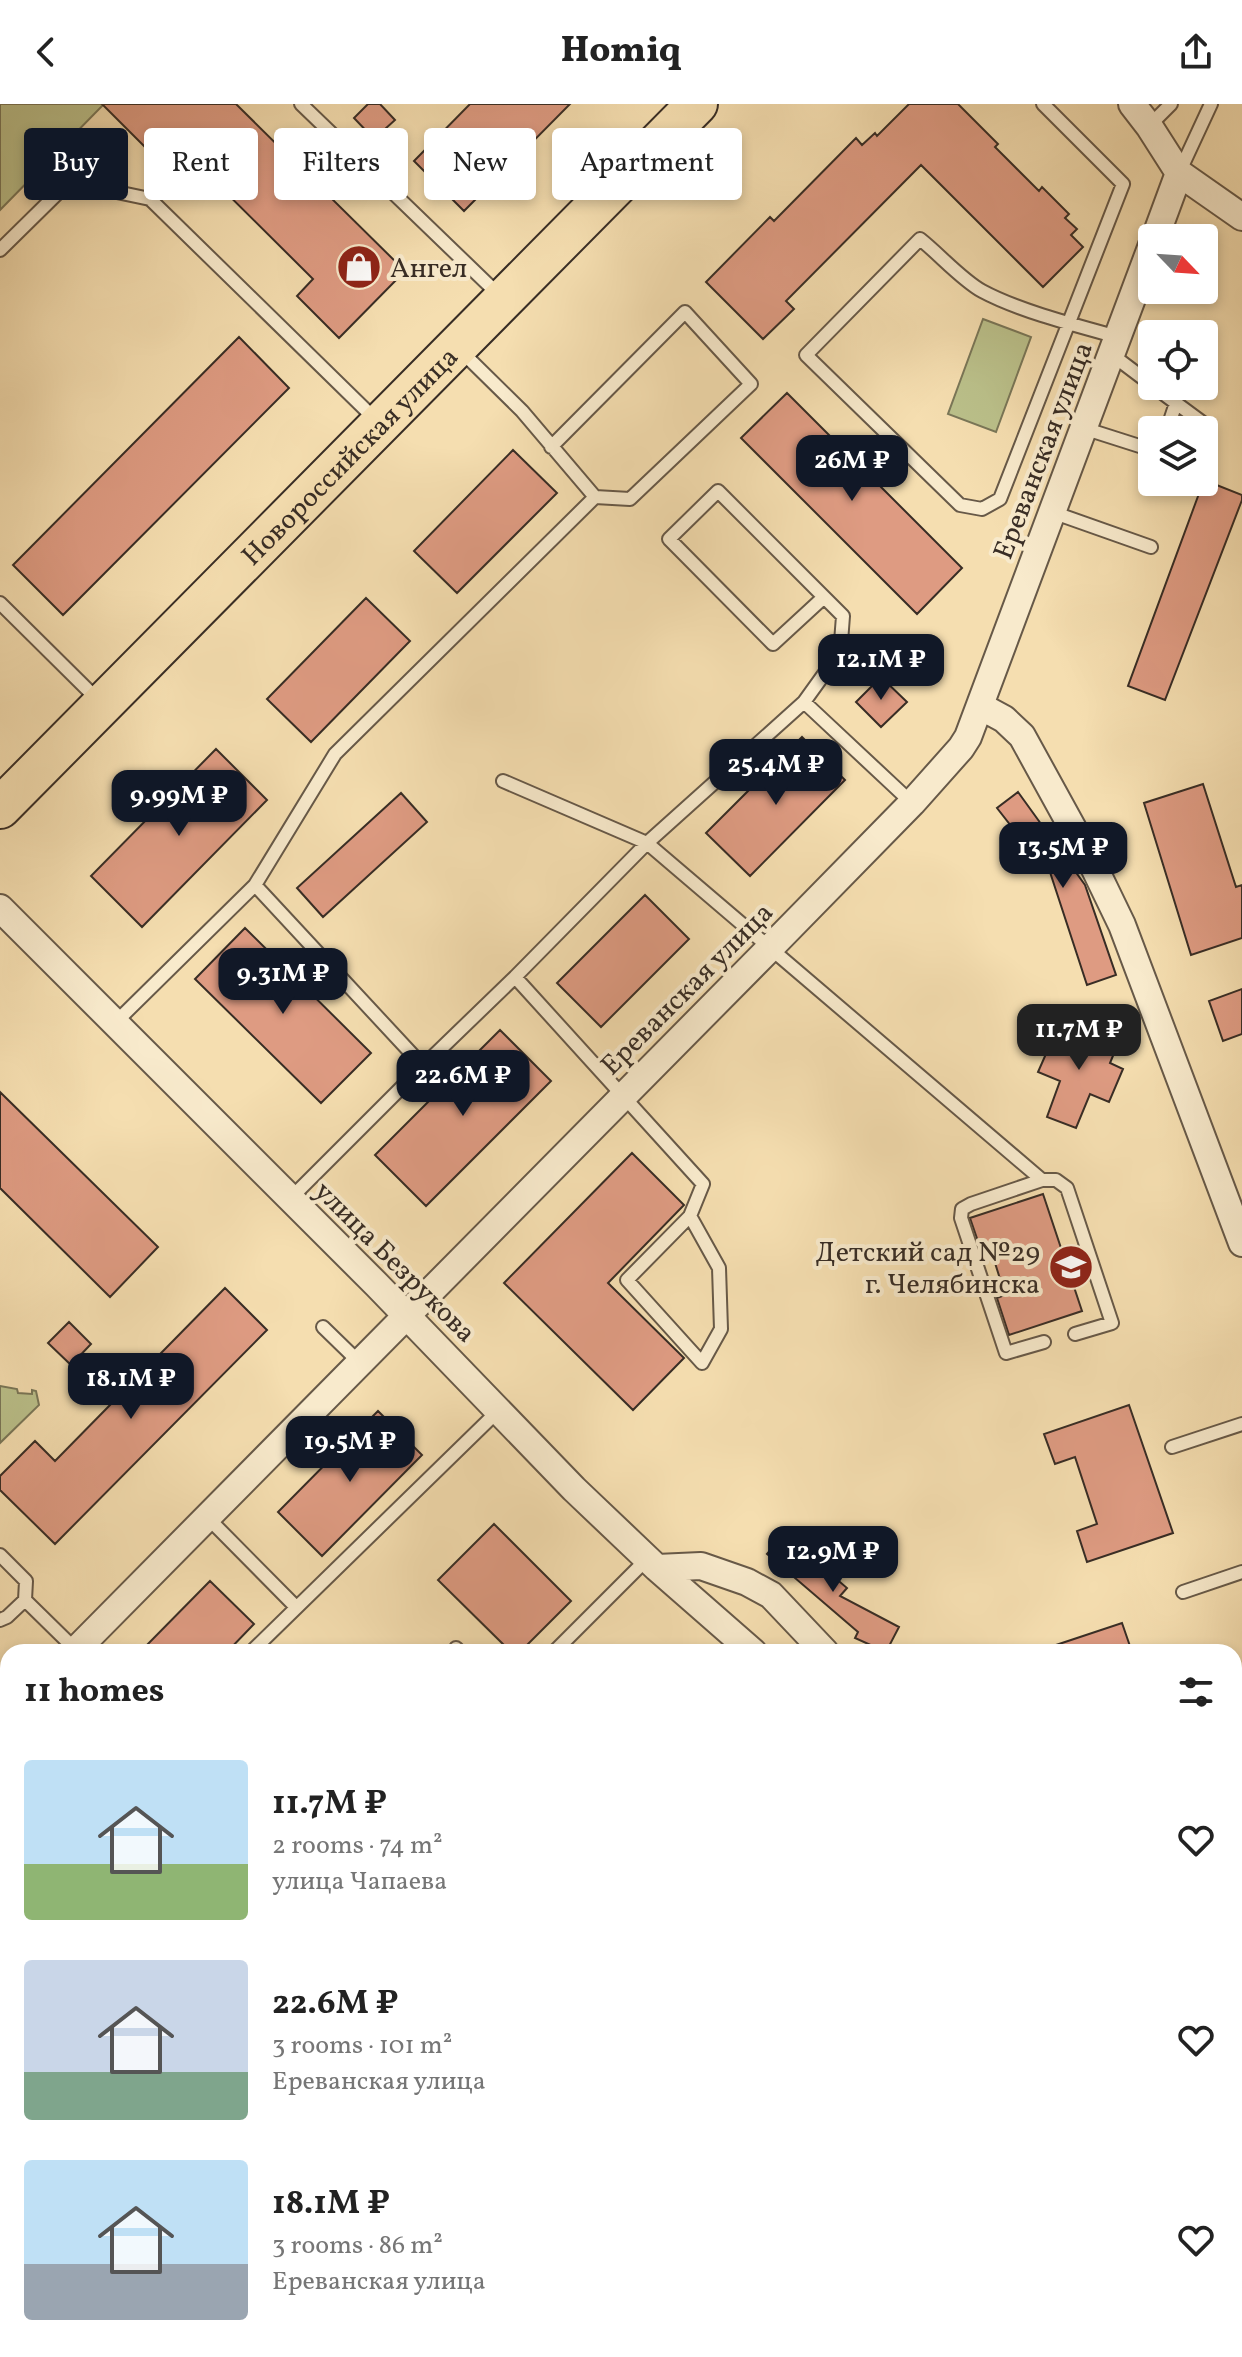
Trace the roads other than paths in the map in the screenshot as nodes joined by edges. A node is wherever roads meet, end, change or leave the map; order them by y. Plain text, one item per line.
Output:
1 (301, 104) edge
2 (697, 104) edge
3 (1043, 104) edge
4 (1132, 104) edge
5 (1171, 104) edge
6 (1211, 104) edge
7 (1149, 126) junction
8 (1179, 173) junction
9 (1242, 217) edge
10 (1160, 224) edge
11 (0, 250) edge
12 (1138, 283) edge
13 (503, 299) junction
14 (1067, 322) junction
15 (1115, 346) junction
16 (456, 347) junction
17 (1138, 370) edge
18 (1172, 400) edge
19 (1176, 403) junction
20 (1172, 416) edge
21 (1194, 416) edge
22 (380, 424) junction
23 (1083, 428) junction
24 (1138, 446) edge
25 (551, 447) junction
26 (595, 497) junction
27 (1052, 512) junction
28 (1151, 547) dead end
29 (824, 597) junction
30 (0, 603) edge
31 (804, 702) junction
32 (102, 705) junction
33 (980, 706) junction
34 (503, 781) dead end
35 (912, 803) junction
36 (0, 808) edge
37 (647, 843) junction
38 (255, 885) junction
39 (0, 908) edge
40 (769, 949) junction
41 (515, 977) junction
42 (116, 1022) junction
43 (423, 1066) junction
44 (624, 1096) junction
45 (1042, 1180) junction
46 (290, 1199) junction
47 (690, 1216) junction
48 (1242, 1243) edge
49 (406, 1316) junction
50 (323, 1327) dead end
51 (1075, 1334) dead end
52 (1044, 1342) dead end
53 (360, 1363) junction
54 (499, 1410) junction
55 (1242, 1424) edge
56 (1172, 1447) dead end
57 (207, 1517) junction
58 (0, 1555) edge
59 (652, 1563) junction
60 (1242, 1572) edge
61 (1183, 1592) dead end
62 (25, 1600) junction
63 (296, 1607) junction
64 (0, 1620) edge
65 (68, 1644) edge
66 (82, 1644) edge
67 (259, 1644) edge
68 (563, 1644) edge
69 (744, 1644) edge
70 (817, 1644) edge

1 - 13 lane
2 - 13 main road, Новороссийская улица
3 - 14 lane
4 - 7 street
5 - 7 lane
6 - 8 lane
7 - 8 street
8 - 9 street
8 - 10 street
11 - 22 lane
12 - 15 street, Ереванская улица
13 - 16 main road, Новороссийская улица
14 - 14 lane
14 - 15 lane
15 - 17 lane
15 - 23 street, Ереванская улица
16 - 22 main road, Новороссийская улица
16 - 25 lane
18 - 19 lane
19 - 20 lane
19 - 21 lane
22 - 32 main road, Новороссийская улица
23 - 24 lane
23 - 27 street, Ереванская улица
25 - 26 lane
25 - 26 lane
26 - 38 lane
27 - 28 lane
27 - 33 street, Ереванская улица
29 - 29 lane
29 - 31 lane
30 - 32 lane
31 - 35 lane
31 - 37 lane
32 - 36 main road, Новороссийская улица
33 - 35 street, Ереванская улица
33 - 48 street
34 - 37 lane
35 - 40 street, Ереванская улица
37 - 40 lane
37 - 41 lane
38 - 42 lane
38 - 43 lane
39 - 42 street, улица Безрукова
40 - 44 street, Ереванская улица
40 - 45 lane
41 - 43 lane
41 - 44 lane
42 - 46 street, улица Безрукова
43 - 46 lane
44 - 47 lane
44 - 49 street, Ереванская улица
45 - 51 lane
45 - 52 lane
46 - 49 street, улица Безрукова
47 - 47 lane
49 - 53 street, Ереванская улица
49 - 54 street, улица Безрукова
50 - 53 lane
53 - 57 street, Ереванская улица
54 - 59 street, улица Безрукова
54 - 63 lane
55 - 56 lane
57 - 63 lane
57 - 66 street, Ереванская улица
58 - 62 lane
59 - 68 lane
59 - 69 street, улица Безрукова
59 - 70 street
60 - 61 lane
62 - 64 lane
62 - 65 lane
63 - 67 lane

